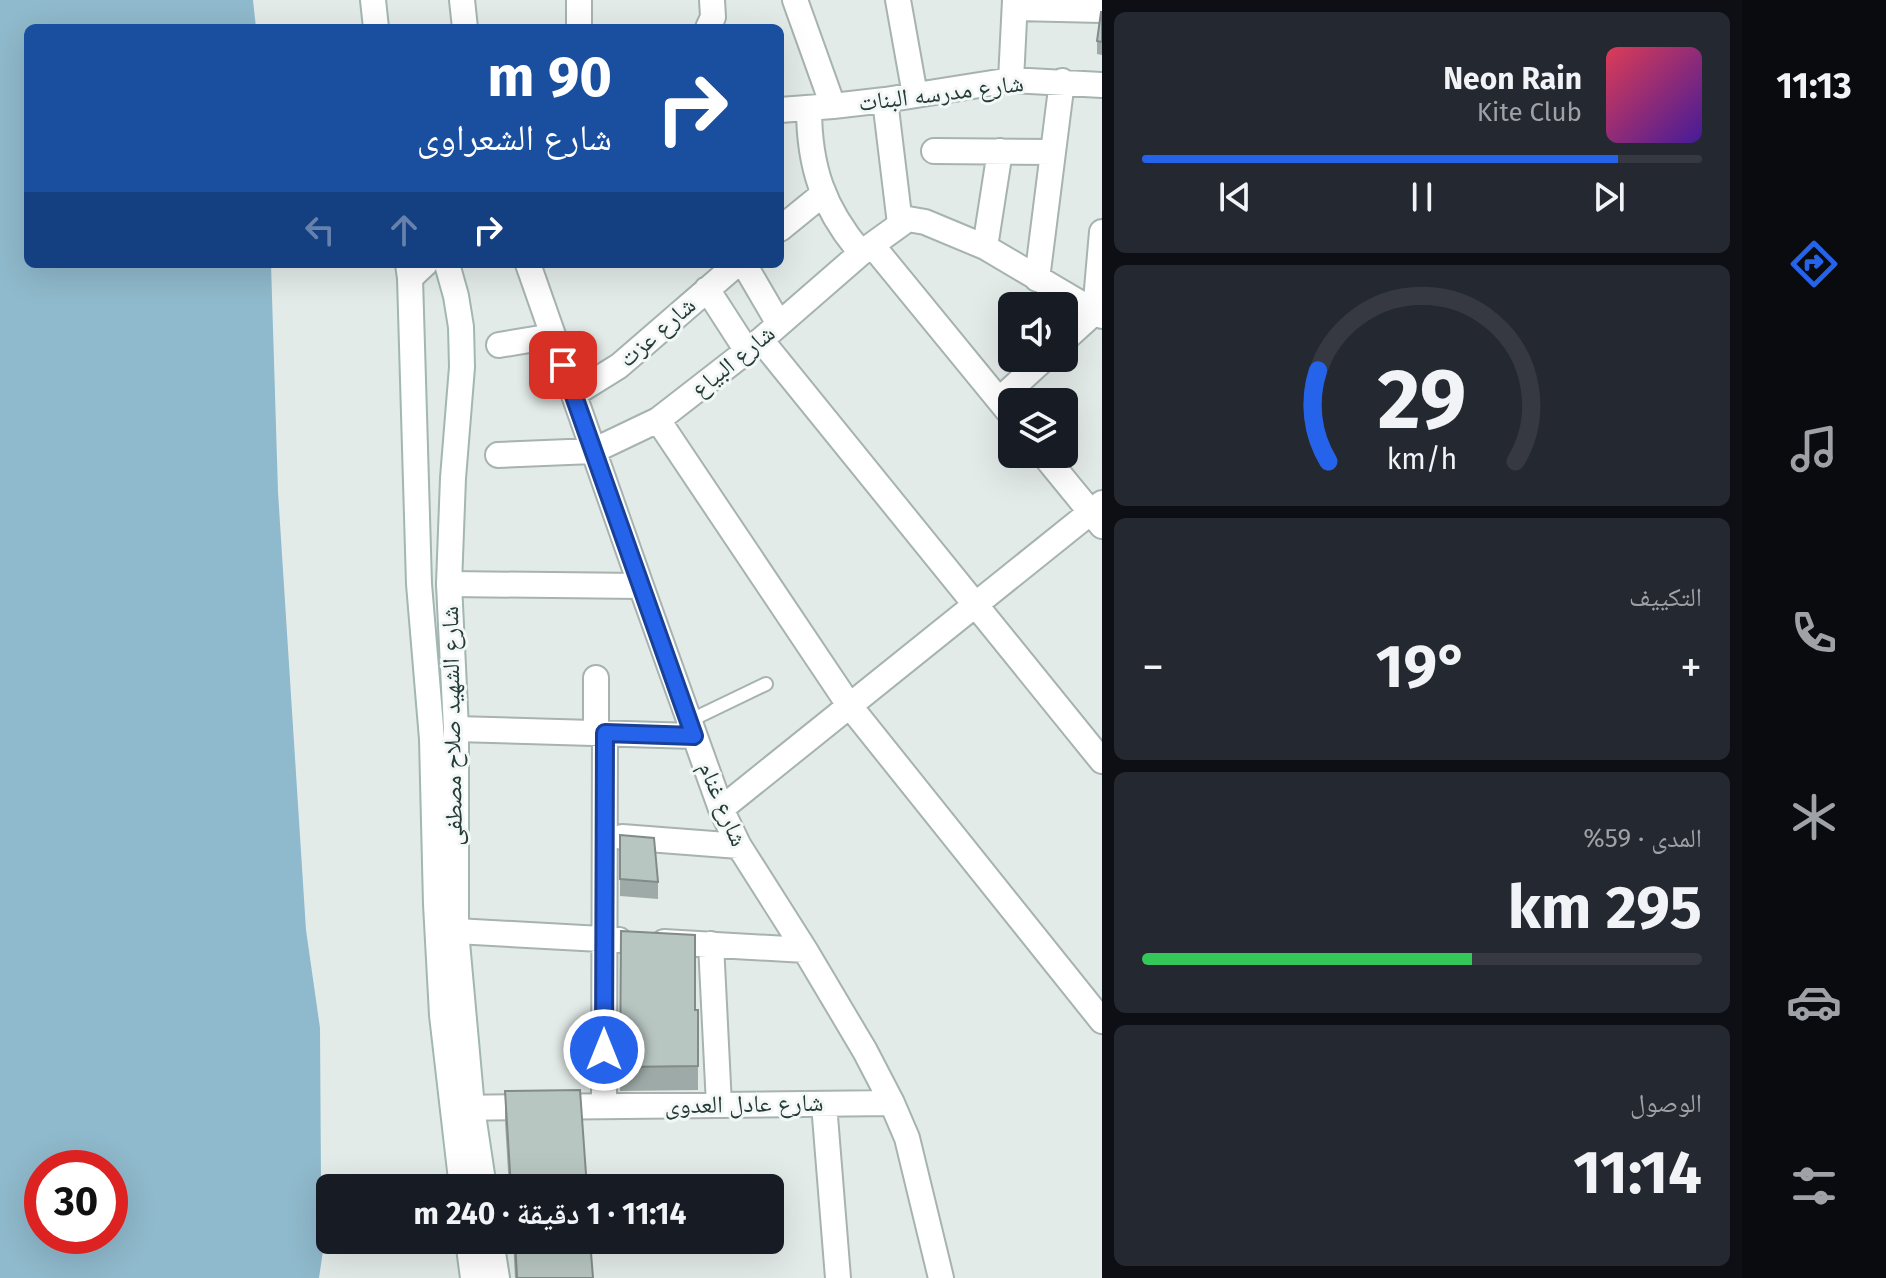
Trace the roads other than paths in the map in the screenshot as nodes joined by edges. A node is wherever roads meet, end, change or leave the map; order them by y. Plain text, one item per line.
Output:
1 (373, 0) edge
2 (462, 0) edge
3 (579, 0) edge
4 (712, 0) edge
5 (795, 0) edge
6 (898, 0) edge
7 (1015, 4) edge
8 (1102, 10) edge
9 (376, 24) edge
10 (465, 24) edge
11 (579, 24) edge
12 (710, 24) edge
13 (1011, 80) junction
14 (1062, 81) junction
15 (1102, 85) edge
16 (915, 95) junction
17 (885, 100) junction
18 (833, 106) junction
19 (809, 108) junction
20 (784, 110) edge
21 (934, 151) dead end
22 (1000, 151) junction
23 (1053, 152) junction
24 (823, 194) junction
25 (900, 224) junction
26 (784, 226) edge
27 (1102, 232) edge
28 (985, 247) junction
29 (867, 249) junction
30 (448, 268) edge
31 (529, 268) edge
32 (732, 268) edge
33 (745, 268) edge
34 (415, 269) edge
35 (1037, 279) junction
36 (707, 289) junction
37 (1098, 314) edge
38 (1078, 329) edge
39 (553, 336) junction
40 (763, 338) junction
41 (499, 345) dead end
42 (1034, 372) edge
43 (1022, 388) edge
44 (574, 394) junction
45 (998, 399) edge
46 (658, 420) junction
47 (593, 451) junction
48 (498, 455) dead end
49 (1056, 468) edge
50 (1098, 514) edge
51 (449, 584) junction
52 (641, 586) junction
53 (974, 605) junction
54 (596, 678) dead end
55 (766, 684) dead end
56 (849, 705) junction
57 (692, 728) junction
58 (456, 729) junction
59 (600, 733) junction
60 (1102, 761) edge
61 (721, 809) junction
62 (605, 835) junction
63 (739, 846) junction
64 (456, 931) junction
65 (604, 939) junction
66 (711, 944) junction
67 (805, 950) junction
68 (1102, 1021) edge
69 (892, 1103) junction
70 (824, 1104) junction
71 (719, 1105) junction
72 (604, 1106) junction
73 (462, 1108) junction
74 (462, 1174) edge
75 (480, 1174) edge
76 (470, 1254) edge
77 (493, 1254) edge
78 (473, 1278) edge
79 (497, 1278) edge
80 (838, 1278) edge
81 (941, 1278) edge

1 - 9 street
2 - 10 street
3 - 11 street
4 - 12 street
5 - 18 street
6 - 16 street
7 - 8 street
7 - 13 street
13 - 14 street, شارع مدرسه البنات
13 - 16 street, شارع مدرسه البنات
14 - 15 street, شارع مدرسه البنات
14 - 23 street
16 - 17 street, شارع مدرسه البنات
17 - 18 street, شارع مدرسه البنات
17 - 25 street
18 - 19 street, شارع مدرسه البنات
19 - 20 street, شارع مدرسه البنات
19 - 24 street
21 - 22 street
22 - 23 street
22 - 28 street
23 - 35 street
24 - 26 street
24 - 29 street
25 - 28 street
25 - 29 street, شارع البياع
27 - 37 street
28 - 35 street
29 - 40 street, شارع البياع
29 - 45 street
30 - 51 street, شارع الشهيد صلاح مصطفى
31 - 39 street, شارع غنام
32 - 36 street, شارع عزت
33 - 40 street
34 - 73 street, شارع الشهيد صلاح مصطفى
35 - 37 street
36 - 40 street
36 - 44 street, شارع عزت
37 - 38 street
39 - 41 street
39 - 44 street, شارع غنام
40 - 46 street, شارع البياع
40 - 53 street
42 - 43 street
44 - 47 street, شارع غنام
46 - 47 street, شارع البياع
46 - 56 street
47 - 48 street
47 - 52 street, شارع غنام
49 - 50 street
50 - 53 street
51 - 52 street
51 - 58 street, شارع الشهيد صلاح مصطفى
52 - 57 street, شارع غنام
53 - 56 street
53 - 60 street
54 - 59 street
55 - 57 lane
56 - 61 street
56 - 68 street
57 - 59 street
57 - 61 street, شارع غنام
58 - 59 street
58 - 64 street, شارع الشهيد صلاح مصطفى
59 - 62 street
61 - 63 street, شارع غنام
62 - 63 street
62 - 65 street
63 - 67 street, شارع غنام
64 - 65 street
64 - 73 street, شارع الشهيد صلاح مصطفى
65 - 66 street
65 - 72 street
66 - 67 street
66 - 71 street
67 - 69 street, شارع غنام
69 - 70 street, شارع عادل العدوى
69 - 81 street, شارع غنام
70 - 71 street, شارع عادل العدوى
70 - 80 street
71 - 72 street, شارع عادل العدوى
72 - 73 street, شارع عادل العدوى
73 - 74 street, شارع الشهيد صلاح مصطفى
73 - 75 street, شارع الشهيد صلاح مصطفى
76 - 78 street
77 - 79 street

